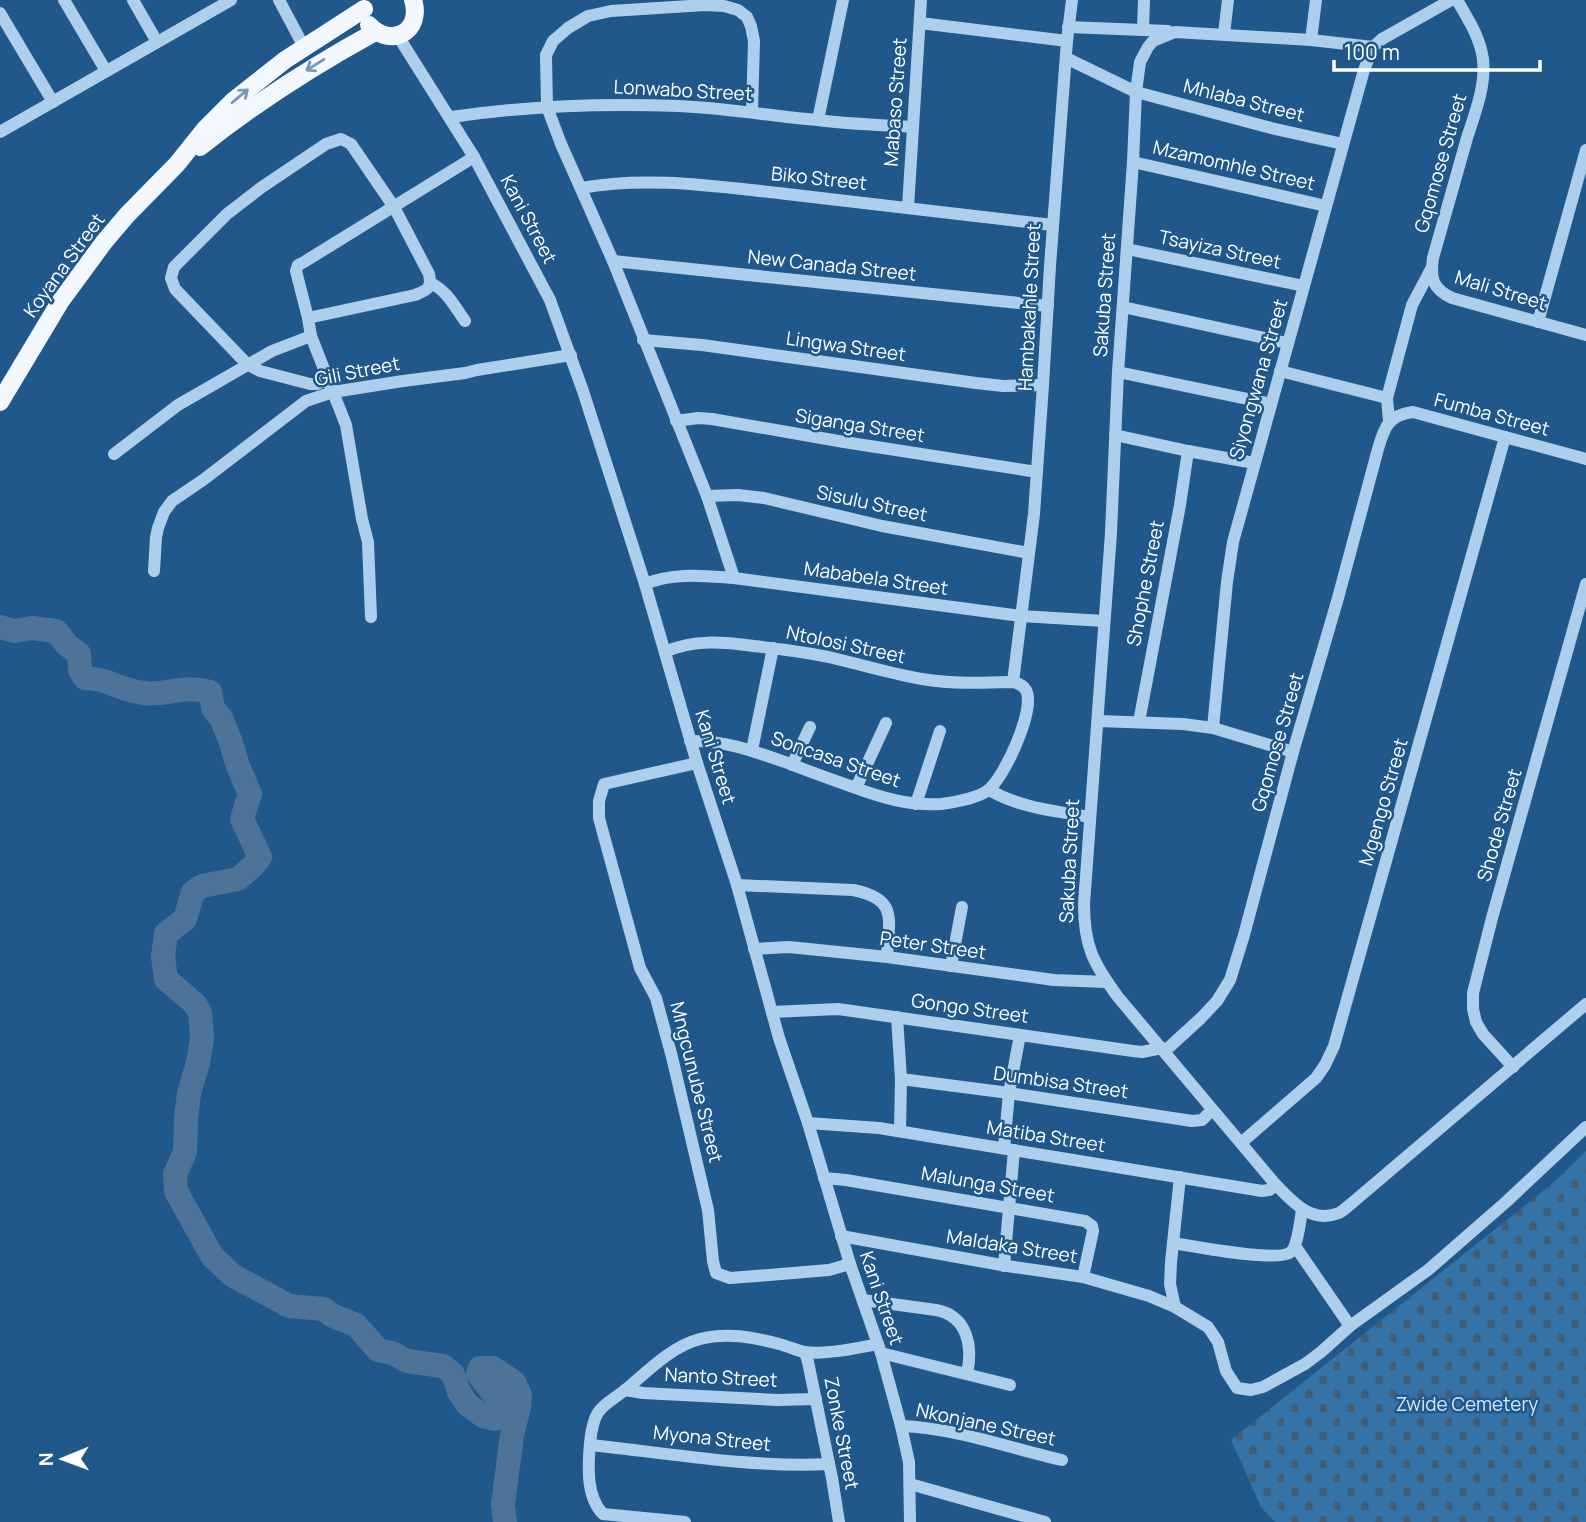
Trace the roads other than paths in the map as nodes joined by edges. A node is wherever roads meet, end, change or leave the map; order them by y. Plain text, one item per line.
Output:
1 (64, 0) edge
2 (133, 0) edge
3 (230, 0) edge
4 (279, 0) edge
5 (432, 0) edge
6 (843, 0) edge
7 (921, 0) edge
8 (1072, 0) edge
9 (1144, 0) edge
10 (1228, 0) edge
11 (1316, 0) edge
12 (1451, 0) edge
13 (1457, 0) edge
14 (211, 5) edge
15 (365, 5) edge
16 (415, 5) edge
17 (607, 6) edge
18 (0, 13) edge
19 (920, 23) junction
20 (1068, 27) junction
21 (1143, 30) junction
22 (375, 32) junction
23 (1175, 32) junction
24 (1224, 34) junction
25 (398, 36) junction
26 (1311, 40) junction
27 (1067, 41) junction
28 (158, 42) junction
29 (304, 47) junction
30 (1373, 47) junction
31 (1066, 58) junction
32 (106, 71) junction
33 (1136, 92) junction
34 (53, 102) junction
35 (547, 107) junction
36 (752, 112) junction
37 (451, 117) junction
38 (818, 120) junction
39 (913, 127) junction
40 (0, 132) edge
41 (1343, 144) junction
42 (1586, 150) edge
43 (474, 157) junction
44 (1133, 162) junction
45 (177, 164) junction
46 (582, 188) junction
47 (908, 206) junction
48 (1326, 206) junction
49 (394, 207) junction
50 (1053, 225) junction
51 (1127, 249) junction
52 (612, 261) junction
53 (1432, 263) junction
54 (431, 283) junction
55 (1304, 286) junction
56 (1048, 306) junction
57 (1123, 307) junction
58 (308, 318) junction
59 (465, 321) dead end
60 (1538, 322) junction
61 (1586, 335) edge
62 (311, 336) junction
63 (643, 340) junction
64 (1287, 343) junction
65 (571, 355) junction
66 (247, 364) junction
67 (1280, 371) junction
68 (1118, 372) junction
69 (1043, 385) junction
70 (330, 386) junction
71 (1387, 398) junction
72 (0, 402) edge
73 (1271, 404) junction
74 (676, 421) junction
75 (1389, 421) junction
76 (1115, 435) junction
77 (1505, 437) junction
78 (1188, 451) junction
79 (114, 454) dead end
80 (1586, 459) edge
81 (1254, 463) junction
82 (1037, 472) junction
83 (707, 496) junction
84 (1029, 554) junction
85 (154, 571) dead end
86 (734, 578) junction
87 (645, 584) junction
88 (1586, 584) edge
89 (1021, 616) junction
90 (372, 617) dead end
91 (1104, 621) junction
92 (773, 648) junction
93 (665, 652) junction
94 (1017, 683) junction
95 (1098, 721) junction
96 (1139, 722) junction
97 (886, 723) dead end
98 (810, 727) dead end
99 (1213, 729) junction
100 (940, 731) dead end
101 (690, 741) junction
102 (752, 750) junction
103 (1293, 752) junction
104 (697, 763) junction
105 (792, 765) junction
106 (856, 788) junction
107 (989, 790) junction
108 (916, 804) junction
109 (1090, 817) junction
110 (737, 885) junction
111 (962, 907) dead end
112 (754, 949) junction
113 (887, 957) junction
114 (951, 966) junction
115 (1107, 982) junction
116 (1586, 1004) edge
117 (772, 1012) junction
118 (897, 1017) junction
119 (1020, 1034) junction
120 (1163, 1049) junction
121 (1513, 1068) junction
122 (901, 1079) junction
123 (1009, 1093) junction
124 (1212, 1110) junction
125 (808, 1123) junction
126 (1586, 1127) edge
127 (900, 1131) junction
128 (1241, 1143) junction
129 (1009, 1149) junction
130 (1180, 1177) junction
131 (824, 1178) junction
132 (1276, 1185) junction
133 (1009, 1207) junction
134 (1302, 1210) junction
135 (841, 1236) junction
136 (1173, 1243) junction
137 (1295, 1246) junction
138 (850, 1264) junction
139 (1004, 1266) junction
140 (1083, 1277) junction
141 (863, 1300) junction
142 (1175, 1307) junction
143 (1350, 1326) junction
144 (880, 1348) junction
145 (805, 1352) junction
146 (967, 1374) junction
147 (1010, 1385) dead end
148 (625, 1390) junction
149 (816, 1399) junction
150 (901, 1426) junction
151 (590, 1445) junction
152 (1062, 1460) dead end
153 (829, 1464) junction
154 (910, 1484) junction
155 (685, 1522) edge
156 (839, 1522) edge
157 (910, 1522) edge
158 (1045, 1522) edge

1 - 32 street
2 - 28 street
3 - 14 street
4 - 29 street
5 - 16 main road
6 - 38 street
7 - 19 street, Mabaso Street
8 - 20 street, Hambakahle Street
9 - 21 street
10 - 24 street
11 - 26 street
12 - 30 street
13 - 53 street, Gqomose Street
14 - 28 street
15 - 22 main road
15 - 29 main road, Koyana Street
16 - 25 main road
17 - 35 street
17 - 36 street
18 - 34 street
19 - 27 street
19 - 39 street, Mabaso Street
20 - 21 street
20 - 27 street, Hambakahle Street
21 - 23 street
22 - 25 main road
22 -> 45 main road, Koyana Street
23 - 24 street
23 - 33 street, Sakuba Street
24 - 26 street
25 - 37 street, Kani Street
26 - 30 street
27 - 31 street, Hambakahle Street
28 - 32 street
45 -> 29 main road, Koyana Street
30 - 41 street, Siyongwana Street
31 - 33 street, Mhlaba Street
31 - 50 street, Hambakahle Street
32 - 34 street
33 - 41 street, Mhlaba Street
33 - 44 street, Sakuba Street
34 - 40 street
35 - 36 street, Lonwabo Street
35 - 37 street, Lonwabo Street
35 - 46 street
36 - 38 street, Lonwabo Street
37 - 43 street, Kani Street
38 - 39 street, Lonwabo Street
39 - 47 street, Mabaso Street
41 - 48 street, Siyongwana Street
42 - 60 street
43 - 49 street
43 - 65 street, Kani Street
44 - 48 street, Mzamomhle Street
44 - 51 street, Sakuba Street
45 - 72 main road, Koyana Street
46 - 47 street, Biko Street
46 - 52 street
47 - 50 street, Biko Street
48 - 55 street, Siyongwana Street
49 - 54 street
49 - 58 street
49 - 66 street
50 - 56 street, Hambakahle Street
51 - 55 street, Tsayiza Street
51 - 57 street, Sakuba Street
52 - 56 street, New Canada Street
52 - 63 street
53 - 60 street, Mali Street
53 - 71 street, Gqomose Street
54 - 58 street
54 - 59 street
55 - 64 street, Siyongwana Street
56 - 69 street, Hambakahle Street
57 - 64 street
57 - 68 street, Sakuba Street
58 - 62 street
60 - 61 street, Mali Street
62 - 66 street
62 - 70 street
63 - 69 street, Lingwa Street
63 - 74 street
64 - 67 street, Siyongwana Street
65 - 70 street, Gili Street
65 - 87 street, Kani Street
66 - 70 street
66 - 79 street
67 - 71 street
67 - 73 street, Siyongwana Street
68 - 73 street
68 - 76 street, Sakuba Street
69 - 82 street, Hambakahle Street
70 - 85 street, Gili Street
70 - 90 street
71 - 75 street
73 - 81 street, Siyongwana Street
74 - 82 street, Siganga Street
74 - 83 street
75 - 77 street, Fumba Street
75 - 103 street, Gqomose Street
76 - 78 street
76 - 91 street, Sakuba Street
77 - 80 street, Fumba Street
77 - 128 street, Mgengo Street
78 - 81 street
78 - 96 street, Shophe Street
81 - 99 street, Siyongwana Street
82 - 84 street, Hambakahle Street
83 - 84 street, Sisulu Street
83 - 86 street
84 - 89 street, Hambakahle Street
86 - 87 street, Mababela Street
86 - 89 street, Mababela Street
87 - 93 street, Kani Street
88 - 121 street, Shode Street
89 - 91 street, Mababela Street
89 - 94 street, Hambakahle Street
91 - 95 street, Sakuba Street
92 - 93 street, Ntolosi Street
92 - 94 street, Ntolosi Street
92 - 102 street
93 - 101 street, Kani Street
94 - 107 street
95 - 96 street
95 - 109 street, Sakuba Street
96 - 99 street
97 - 106 street
98 - 105 street
99 - 103 street
100 - 108 street
101 - 102 street, Soncasa Street
101 - 104 street, Kani Street
102 - 105 street, Soncasa Street
103 - 120 street, Gqomose Street
104 - 110 street, Kani Street
104 - 138 street, Mngcunube Street
105 - 106 street, Soncasa Street
106 - 108 street, Soncasa Street
107 - 108 street, Soncasa Street
107 - 109 street
109 - 115 street, Sakuba Street
110 - 112 street, Kani Street
110 - 113 street
111 - 114 street
112 - 113 street, Peter Street
112 - 117 street, Kani Street
113 - 114 street, Peter Street
114 - 115 street, Peter Street
115 - 120 street, Sakuba Street
116 - 121 street
117 - 118 street, Gongo Street
117 - 125 street, Kani Street
118 - 119 street, Gongo Street
118 - 122 street
119 - 120 street, Gongo Street
119 - 123 street
120 - 124 street, Sakuba Street
121 - 134 street
122 - 123 street, Dumbisa Street
122 - 127 street
123 - 124 street, Dumbisa Street
123 - 129 street
124 - 128 street, Sakuba Street
125 - 127 street, Matiba Street
125 - 131 street, Kani Street
126 - 143 street
127 - 129 street, Matiba Street
128 - 132 street, Sakuba Street
129 - 130 street, Matiba Street
129 - 133 street
130 - 132 street, Matiba Street
130 - 136 street
131 - 133 street, Malunga Street
131 - 135 street, Kani Street
132 - 134 street, Sakuba Street
133 - 139 street
133 - 140 street, Malunga Street
134 - 137 street
135 - 138 street, Kani Street
135 - 139 street, Maldaka Street
136 - 137 street
136 - 142 street
137 - 143 street
138 - 141 street, Kani Street
139 - 140 street, Maldaka Street
140 - 142 street, Maldaka Street
141 - 144 street, Kani Street
141 - 146 street
142 - 143 street, Maldaka Street
144 - 145 street
144 - 146 street
144 - 150 street, Kani Street
145 - 148 street
145 - 149 street, Zonke Street
146 - 147 street
148 - 149 street, Nanto Street
148 - 151 street
149 - 153 street, Zonke Street
150 - 152 street, Nkonjane Street
150 - 154 street, Kani Street
151 - 153 street, Myona Street
151 - 155 street
153 - 156 street, Zonke Street
154 - 157 street, Kani Street
154 - 158 street

